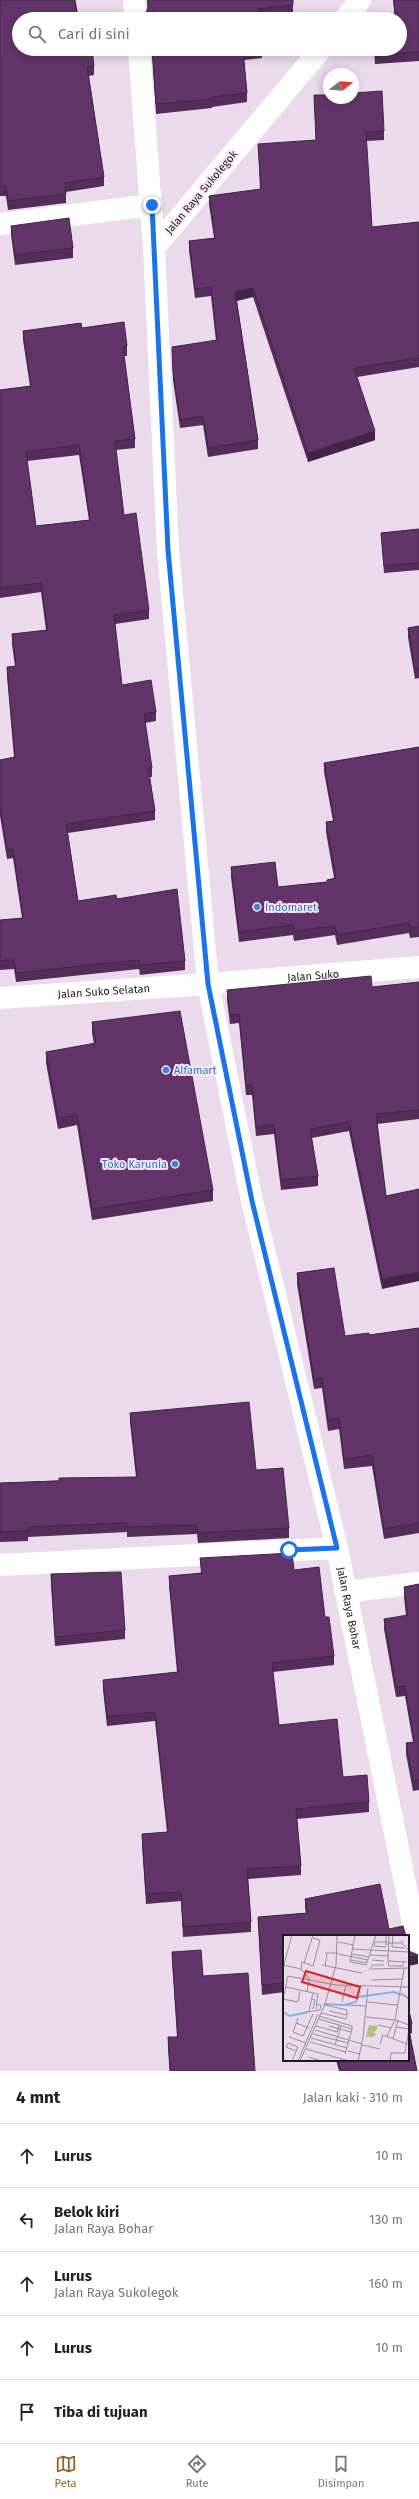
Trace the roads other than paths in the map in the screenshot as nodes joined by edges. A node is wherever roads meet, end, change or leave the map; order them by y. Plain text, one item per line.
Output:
1 (134, 0) edge
2 (360, 0) edge
3 (135, 12) edge
4 (351, 12) edge
5 (140, 56) edge
6 (315, 56) edge
7 (152, 205) junction
8 (0, 224) edge
9 (154, 248) junction
10 (419, 967) edge
11 (208, 984) junction
12 (0, 998) edge
13 (337, 1548) junction
14 (0, 1565) edge
15 (419, 1583) edge
16 (345, 1592) junction
17 (419, 1952) edge

1 - 3 street
2 - 4 street
5 - 7 street
6 - 9 street, Jalan Raya Sukolegok
7 - 8 street
7 - 9 street
9 - 11 street
10 - 11 street, Jalan Suko
11 - 12 street, Jalan Suko Selatan
11 - 13 street, Jalan Raya Bohar
13 - 14 street
13 - 16 street, Jalan Raya Bohar
15 - 16 street
16 - 17 street, Jalan Raya Bohar

